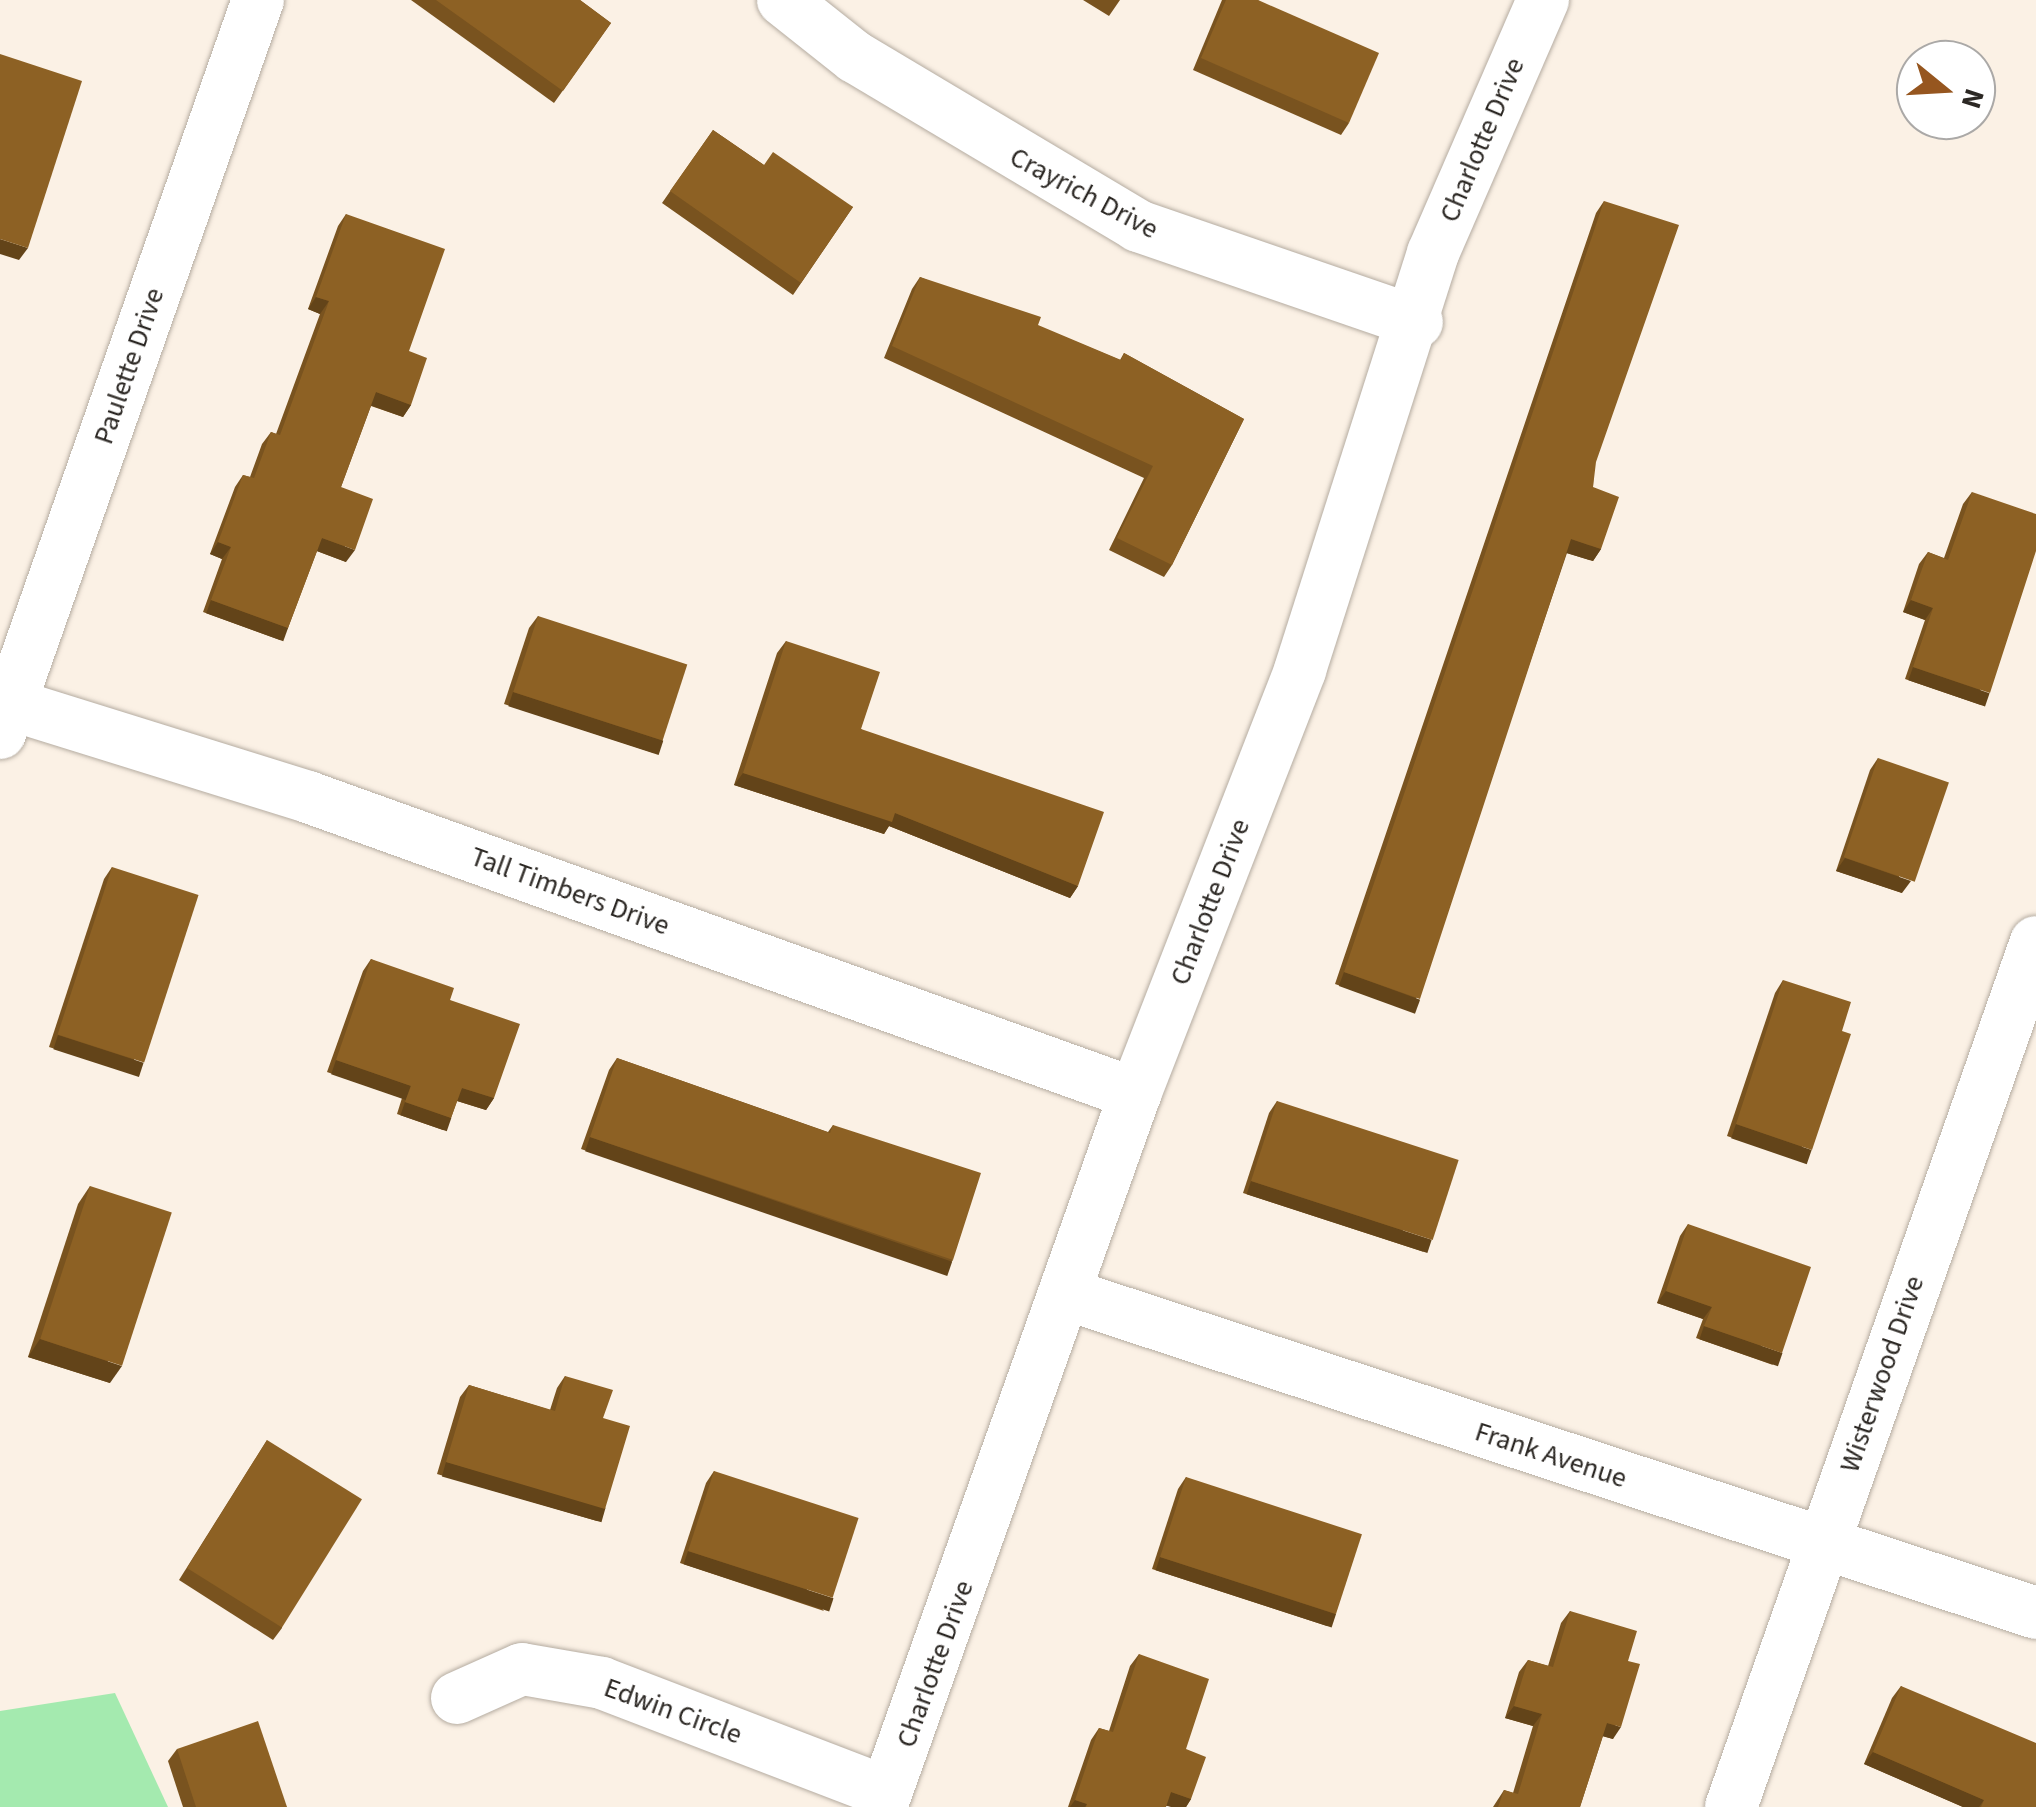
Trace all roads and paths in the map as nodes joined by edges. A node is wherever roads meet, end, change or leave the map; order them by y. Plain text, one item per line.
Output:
1 (258, 0) edge
2 (783, 0) edge
3 (1543, 0) edge
4 (1417, 322) junction
5 (3, 713) edge
6 (2036, 942) edge
7 (1135, 1094) junction
8 (1066, 1294) junction
9 (1823, 1542) junction
10 (2036, 1613) edge
11 (457, 1698) dead end
12 (884, 1800) edge
13 (1731, 1807) edge

1 - 5 street, Paulette Drive
2 - 4 street, Crayrich Drive
3 - 4 street, Charlotte Drive
4 - 7 street, Charlotte Drive
5 - 7 street, Tall Timbers Drive
6 - 9 street, Wisterwood Drive
7 - 8 street, Charlotte Drive
8 - 9 street, Frank Avenue
8 - 12 street, Charlotte Drive
9 - 10 street, Frank Avenue
9 - 13 street, Wisterwood Drive
11 - 12 street, Edwin Circle

